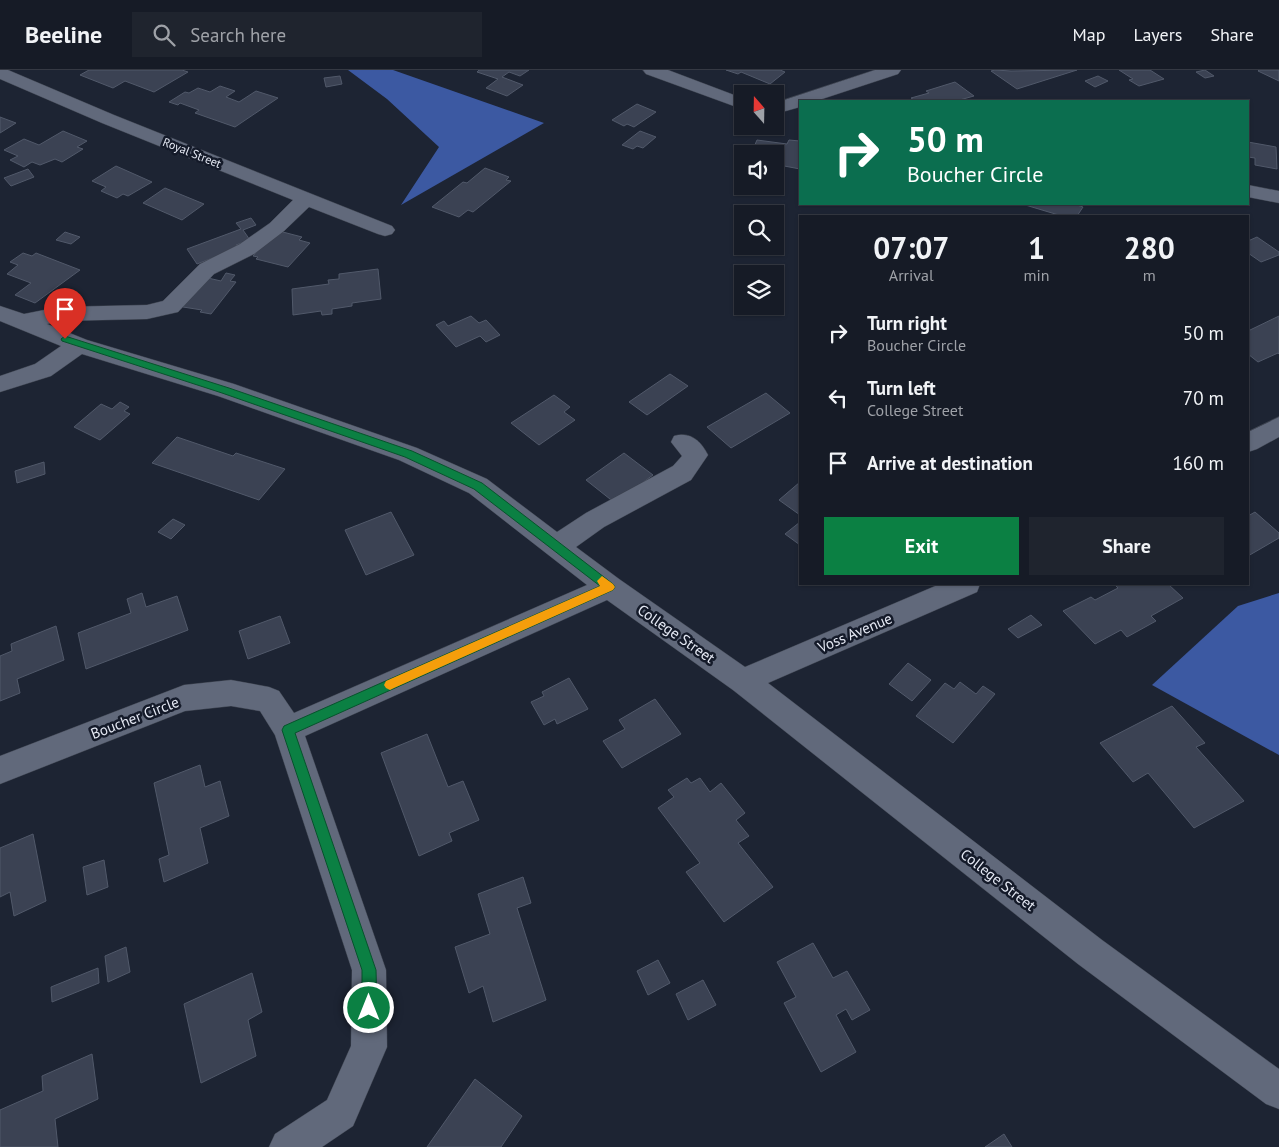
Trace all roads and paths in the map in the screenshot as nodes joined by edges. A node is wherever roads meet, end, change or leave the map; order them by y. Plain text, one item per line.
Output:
1 (652, 70) edge
2 (892, 70) edge
3 (0, 73) edge
4 (802, 100) edge
5 (734, 101) edge
6 (799, 101) edge
7 (784, 106) edge
8 (784, 111) edge
9 (799, 115) edge
10 (1249, 191) edge
11 (1279, 197) edge
12 (306, 199) junction
13 (385, 230) dead end
14 (12, 318) edge
15 (79, 345) junction
16 (0, 384) edge
17 (1279, 426) edge
18 (683, 442) dead end
19 (1249, 442) edge
20 (557, 546) junction
21 (965, 585) edge
22 (609, 587) junction
23 (743, 681) junction
24 (288, 730) junction
25 (0, 770) edge
26 (1279, 1091) edge
27 (288, 1147) edge

1 - 5 street
2 - 4 street
3 - 12 street, Royal Street
6 - 7 street
8 - 9 street
10 - 11 street
12 - 13 street, Royal Street
12 - 14 street
14 - 15 street, College Street
15 - 16 street
15 - 20 street, College Street
17 - 19 street
18 - 20 street
20 - 22 street, College Street
21 - 23 street, Voss Avenue
22 - 23 street, College Street
22 - 24 street
23 - 26 street, College Street
24 - 25 street, Boucher Circle
24 - 27 street, Boucher Circle

